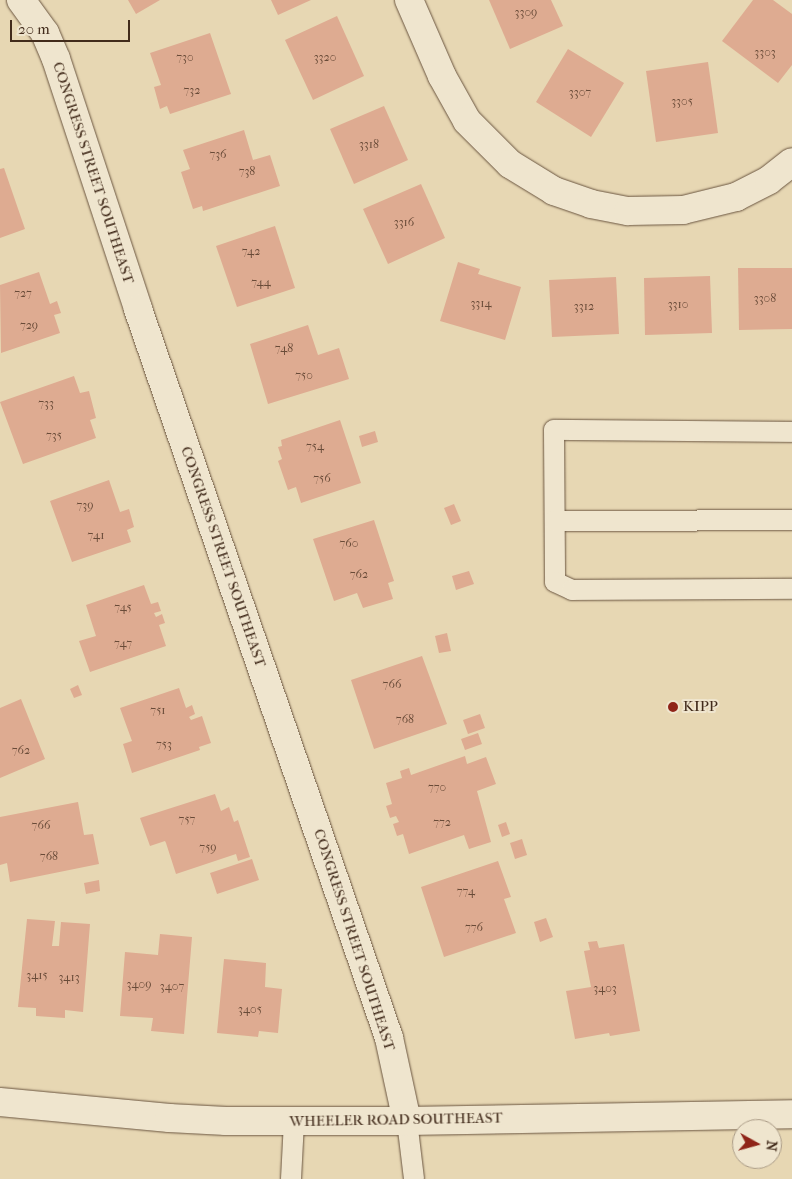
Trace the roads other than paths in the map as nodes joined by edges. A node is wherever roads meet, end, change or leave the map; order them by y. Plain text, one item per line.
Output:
1 (21, 0) edge
2 (409, 0) edge
3 (792, 162) edge
4 (792, 432) edge
5 (792, 520) edge
6 (555, 521) junction
7 (792, 589) edge
8 (0, 1102) edge
9 (792, 1114) edge
10 (406, 1121) junction
11 (294, 1122) junction
12 (291, 1179) edge
13 (414, 1179) edge

1 - 10 street, CONGRESS STREET SOUTHEAST
2 - 3 street
4 - 6 lane
5 - 6 lane
6 - 7 lane
8 - 11 street, WHEELER ROAD SOUTHEAST
9 - 10 street, WHEELER ROAD SOUTHEAST
10 - 11 street, WHEELER ROAD SOUTHEAST
10 - 13 lane
11 - 12 lane

